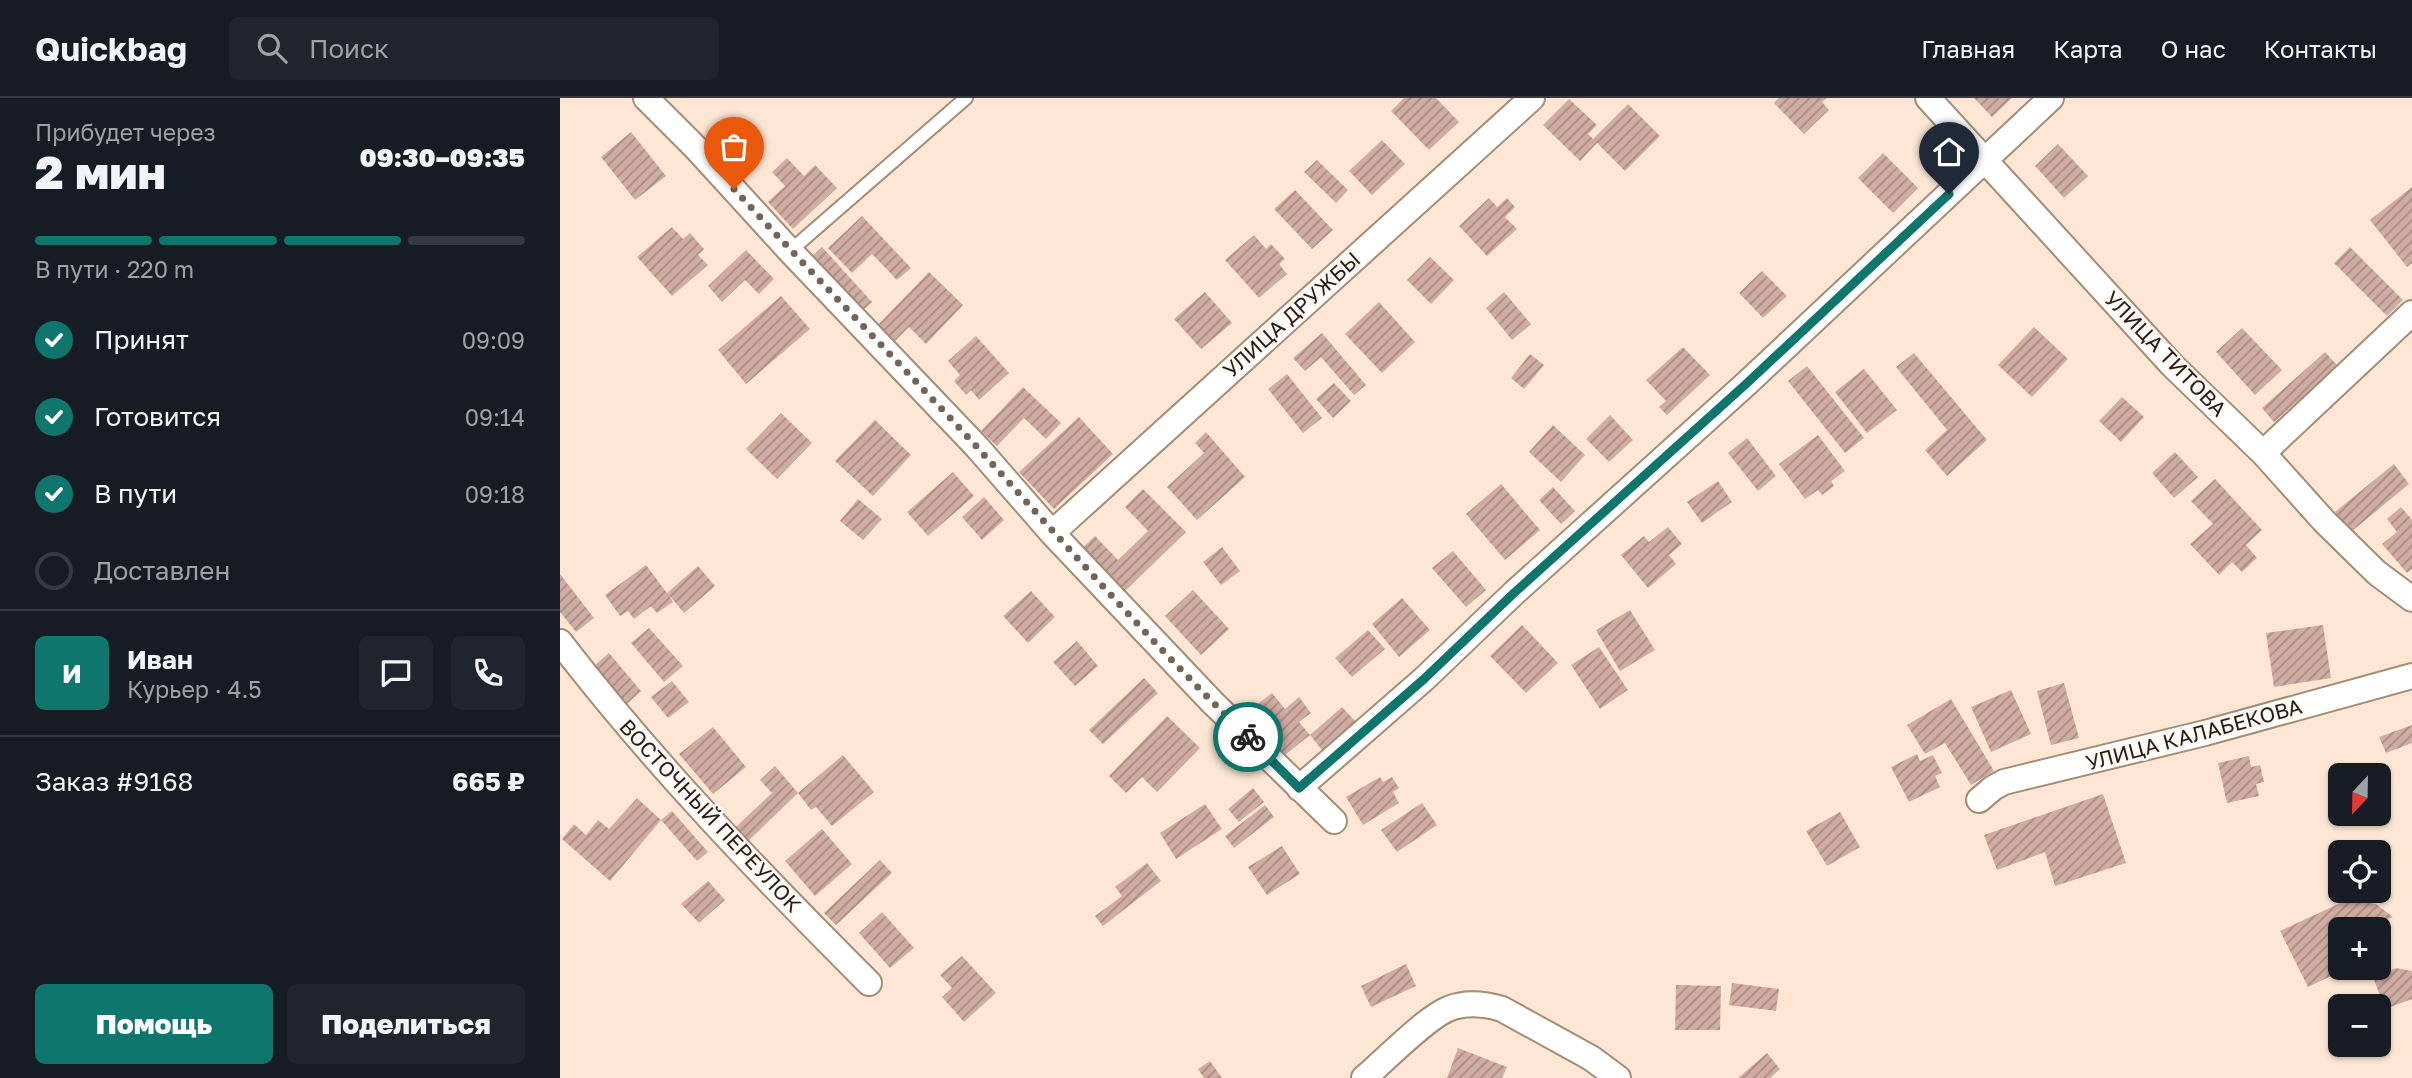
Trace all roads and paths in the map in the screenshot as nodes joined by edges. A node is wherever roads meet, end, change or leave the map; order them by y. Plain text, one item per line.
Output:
1 (646, 98) edge
2 (966, 98) edge
3 (1532, 98) edge
4 (1928, 98) edge
5 (2051, 98) edge
6 (1983, 159) junction
7 (790, 251) junction
8 (2412, 313) edge
9 (2263, 453) junction
10 (1052, 533) junction
11 (2412, 599) edge
12 (560, 642) edge
13 (2412, 676) edge
14 (1299, 788) junction
15 (1979, 800) dead end
16 (1334, 821) dead end
17 (869, 983) dead end
18 (1364, 1078) edge
19 (1618, 1078) edge

1 - 7 street
2 - 7 lane
3 - 10 street, УЛИЦА ДРУЖБЫ
4 - 6 street, УЛИЦА ТИТОВА
5 - 6 street
6 - 9 street, УЛИЦА ТИТОВА
6 - 14 street
7 - 10 street
8 - 9 street
9 - 11 street, УЛИЦА ТИТОВА
10 - 14 street
12 - 17 street, ВОСТОЧНЫЙ ПЕРЕУЛОК
13 - 15 street, УЛИЦА КАЛАБЕКОВА
14 - 16 street
18 - 19 street

